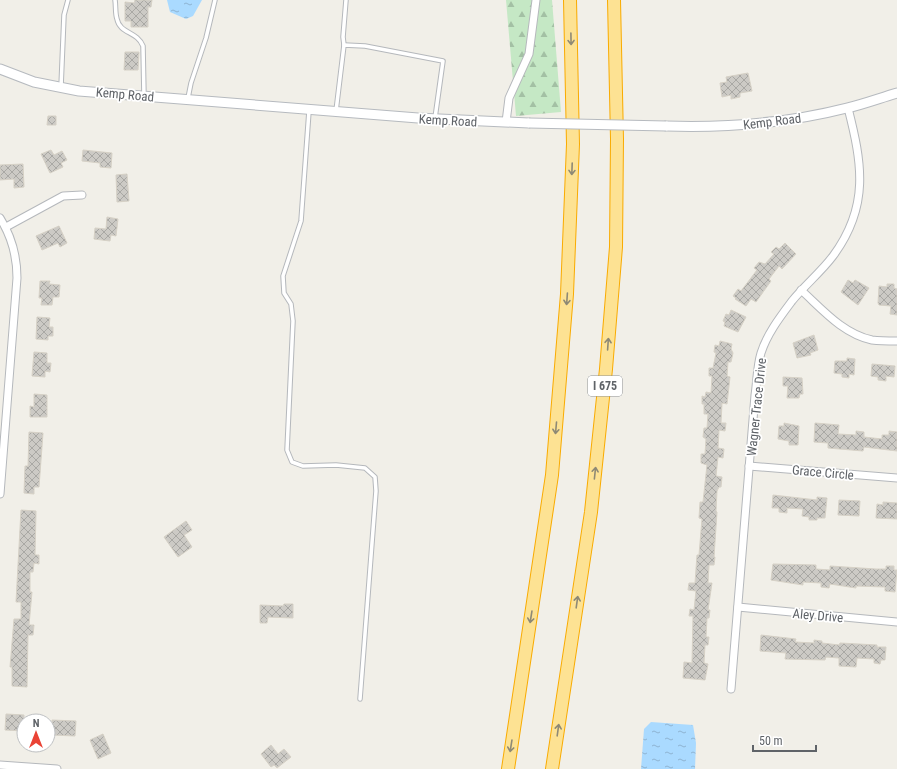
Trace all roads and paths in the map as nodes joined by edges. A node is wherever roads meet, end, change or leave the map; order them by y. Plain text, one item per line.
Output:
1 (68, 0) edge
2 (115, 0) edge
3 (215, 0) edge
4 (346, 0) edge
5 (536, 0) edge
6 (570, 0) edge
7 (614, 0) edge
8 (344, 45) junction
9 (0, 69) edge
10 (61, 88) junction
11 (897, 93) edge
12 (144, 96) junction
13 (188, 100) junction
14 (848, 108) junction
15 (309, 110) junction
16 (336, 112) junction
17 (435, 120) junction
18 (506, 122) junction
19 (82, 195) dead end
20 (0, 218) edge
21 (6, 227) junction
22 (801, 290) junction
23 (897, 341) edge
24 (750, 466) junction
25 (897, 478) edge
26 (0, 494) edge
27 (738, 607) junction
28 (897, 622) edge
29 (731, 689) dead end
30 (360, 699) dead end
31 (0, 765) edge
32 (57, 769) edge
33 (508, 769) edge
34 (552, 769) edge

1 - 10 lane
2 - 12 lane
3 - 13 lane
4 - 8 lane
5 - 18 street
6 -> 33 highway
34 -> 7 highway, I 675
8 - 16 lane
8 - 17 lane
9 - 10 main road, Kemp Road
10 - 12 main road, Kemp Road
11 - 14 main road, Kemp Road
12 - 13 main road, Kemp Road
13 - 15 main road, Kemp Road
14 - 18 main road, Kemp Road, bridge
14 - 22 street, Wagner Trace Drive
15 - 16 main road, Kemp Road
15 - 30 lane
16 - 17 main road, Kemp Road
17 - 18 main road, Kemp Road
19 - 21 street
20 - 21 street
21 - 26 street
22 - 23 street
22 - 24 street, Wagner Trace Drive
24 - 25 street, Grace Circle
24 - 27 street, Wagner Trace Drive
27 - 28 street, Aley Drive
27 - 29 street, Wagner Trace Drive
31 - 32 street

